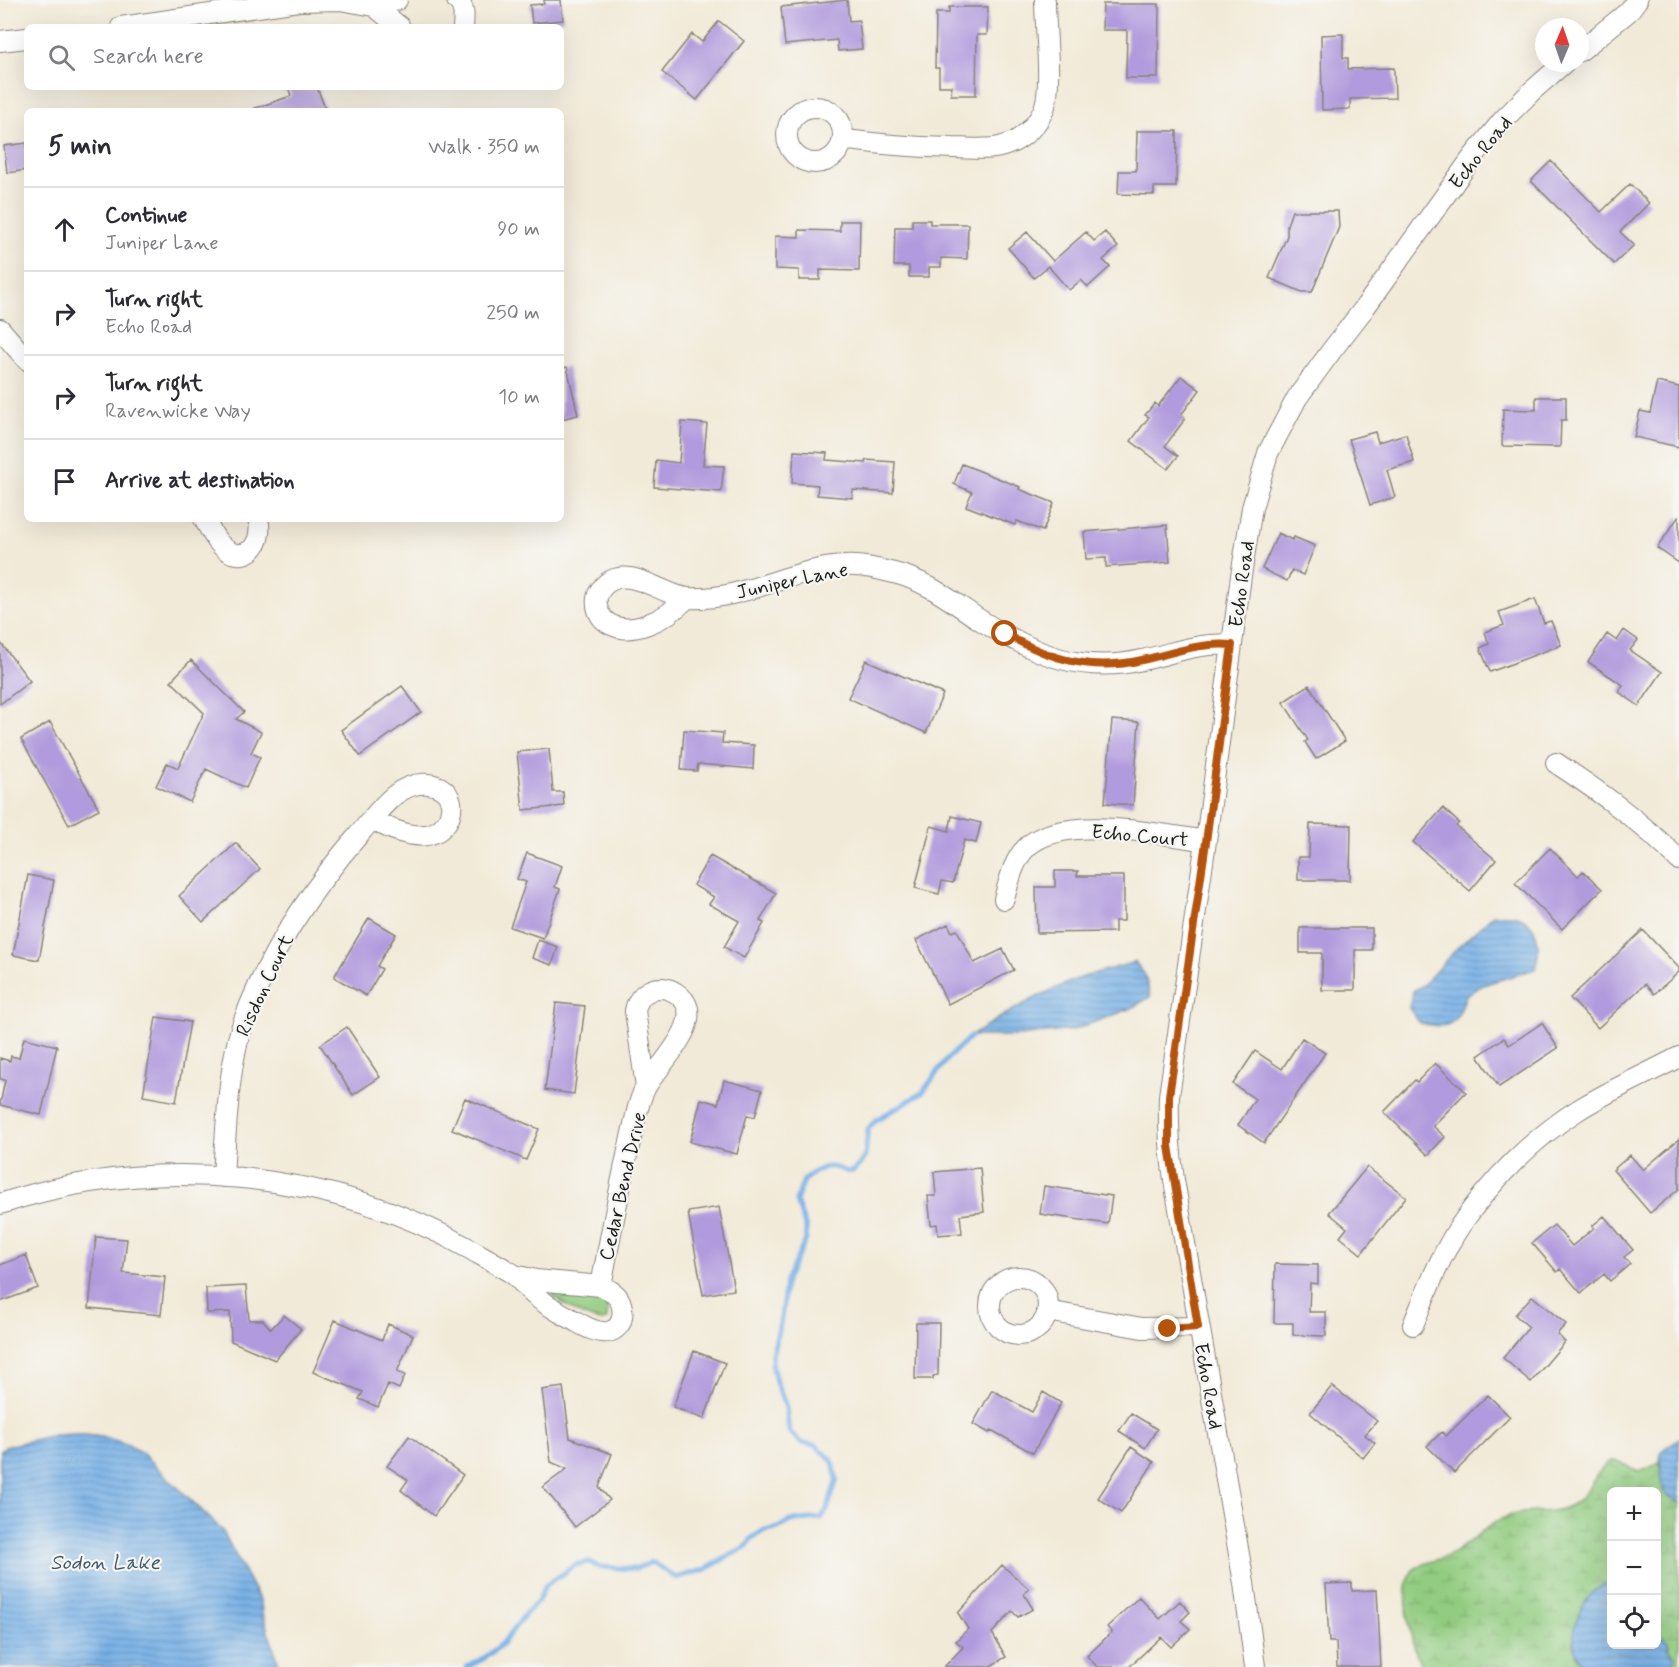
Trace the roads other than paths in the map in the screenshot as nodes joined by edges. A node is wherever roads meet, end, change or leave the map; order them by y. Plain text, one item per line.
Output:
1 (398, 0) edge
2 (457, 0) edge
3 (1045, 0) edge
4 (1637, 0) edge
5 (374, 6) junction
6 (142, 24) edge
7 (396, 24) edge
8 (463, 24) edge
9 (24, 38) edge
10 (0, 41) edge
11 (1589, 44) edge
12 (1554, 72) edge
13 (843, 139) dead end
14 (0, 329) edge
15 (24, 357) edge
16 (206, 522) edge
17 (258, 522) edge
18 (687, 598) dead end
19 (1232, 645) junction
20 (1556, 763) dead end
21 (372, 819) dead end
22 (1206, 842) junction
23 (1679, 860) edge
24 (1004, 899) dead end
25 (1679, 1057) edge
26 (646, 1087) dead end
27 (223, 1177) junction
28 (0, 1204) edge
29 (514, 1275) junction
30 (601, 1286) junction
31 (1047, 1311) dead end
32 (1413, 1325) dead end
33 (1198, 1327) junction
34 (1255, 1667) edge

1 - 5 street
2 - 8 street
3 - 13 street
4 - 11 street
5 - 6 street
5 - 7 street
9 - 10 street
12 - 19 street, Echo Road
14 - 15 street
16 - 17 street
18 - 19 street, Juniper Lane
19 - 22 street, Echo Road
20 - 23 street
21 - 27 street, Risdon Court
22 - 24 street, Echo Court
22 - 33 street, Echo Road
25 - 32 street
26 - 30 street, Cedar Bend Drive
27 - 28 street, Cedar Bend Drive
27 - 29 street, Cedar Bend Drive
29 - 30 street, Cedar Bend Drive
29 - 30 street, Cedar Bend Drive
31 - 33 street
33 - 34 street, Echo Road

